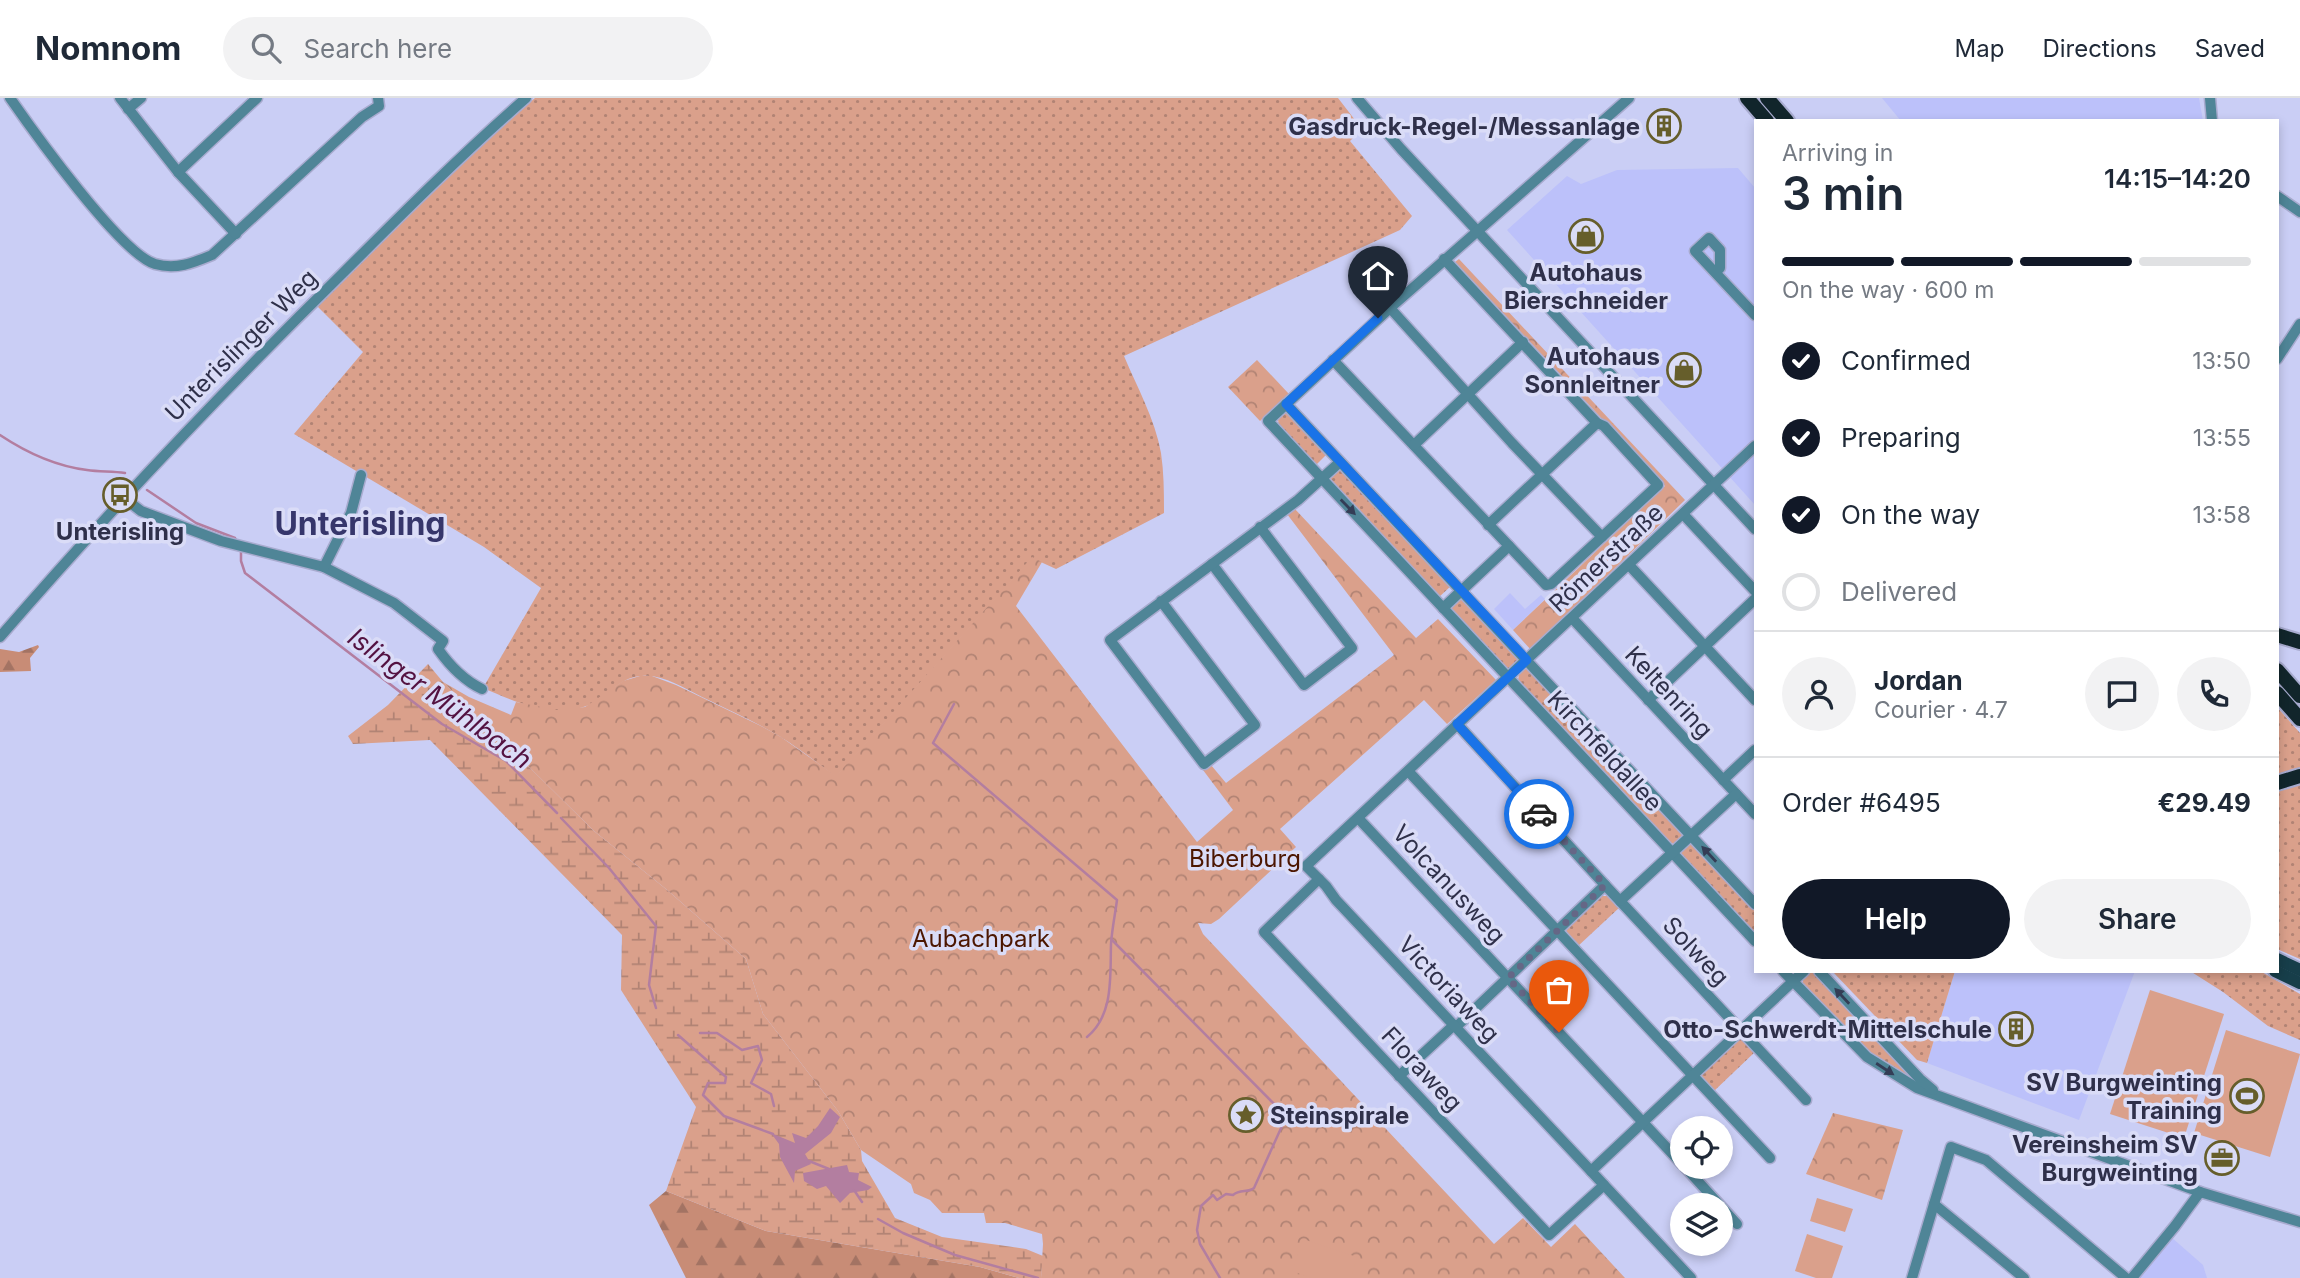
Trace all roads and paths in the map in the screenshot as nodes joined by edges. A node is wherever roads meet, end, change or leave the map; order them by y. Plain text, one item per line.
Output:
1 (10, 98) edge
2 (120, 98) edge
3 (141, 98) edge
4 (257, 98) edge
5 (378, 98) edge
6 (526, 98) edge
7 (1357, 98) edge
8 (1629, 98) edge
9 (1747, 98) edge
10 (1767, 98) edge
11 (2210, 98) edge
12 (128, 109) junction
13 (1765, 119) edge
14 (1785, 119) edge
15 (2212, 119) edge
16 (178, 172) junction
17 (2279, 197) edge
18 (2300, 212) edge
19 (1478, 231) junction
20 (236, 234) junction
21 (1444, 259) junction
22 (1715, 272) dead end
23 (1390, 308) junction
24 (1754, 314) edge
25 (2300, 324) edge
26 (1523, 342) junction
27 (2279, 356) edge
28 (1333, 360) junction
29 (1469, 394) junction
30 (1286, 404) junction
31 (1597, 424) junction
32 (1414, 445) junction
33 (1754, 447) edge
34 (1339, 462) junction
35 (1543, 474) junction
36 (360, 475) dead end
37 (1321, 479) junction
38 (1714, 485) junction
39 (124, 498) junction
40 (1683, 514) junction
41 (1488, 525) junction
42 (1259, 527) junction
43 (1754, 528) edge
44 (1602, 537) junction
45 (1509, 546) junction
46 (1212, 564) junction
47 (1629, 565) junction
48 (324, 566) junction
49 (1754, 590) edge
50 (1461, 591) junction
51 (1754, 600) edge
52 (1161, 601) junction
53 (1443, 608) junction
54 (1572, 618) junction
55 (2279, 636) edge
56 (0, 637) edge
57 (2300, 642) edge
58 (1705, 646) junction
59 (1527, 660) junction
60 (2279, 672) edge
61 (1508, 678) junction
62 (482, 689) dead end
63 (2279, 695) edge
64 (2300, 696) edge
65 (1754, 699) edge
66 (1648, 700) junction
67 (2300, 719) edge
68 (1457, 724) junction
69 (1754, 751) edge
70 (1409, 772) junction
71 (2300, 776) edge
72 (1723, 780) junction
73 (2279, 782) edge
74 (1736, 794) junction
75 (1754, 813) edge
76 (1359, 819) junction
77 (1691, 835) junction
78 (1672, 853) junction
79 (1319, 879) junction
80 (1605, 885) junction
81 (1620, 901) junction
82 (1754, 903) edge
83 (1558, 930) junction
84 (1754, 941) edge
85 (2279, 960) edge
86 (2300, 970) edge
87 (1785, 973) edge
88 (1802, 973) edge
89 (1821, 973) edge
90 (2279, 973) edge
91 (1508, 978) junction
92 (1793, 982) junction
93 (2300, 983) edge
94 (1455, 1026) junction
95 (1741, 1030) junction
96 (1399, 1076) junction
97 (1693, 1076) junction
98 (1942, 1097) junction
99 (1806, 1100) dead end
100 (1643, 1122) junction
101 (1670, 1152) edge
102 (1770, 1158) dead end
103 (1591, 1171) junction
104 (1695, 1179) edge
105 (1604, 1185) junction
106 (2200, 1192) junction
107 (1934, 1204) junction
108 (2300, 1222) edge
109 (1737, 1224) dead end
110 (1915, 1276) edge
111 (1691, 1278) edge
112 (2024, 1278) edge
113 (2126, 1278) edge
114 (2132, 1278) edge

1 - 20 street
2 - 12 street
3 - 12 street
4 - 16 street
5 - 20 street
6 - 39 street, Unterislinger Weg
7 - 19 street
8 - 19 street
9 - 13 highway
10 - 14 highway
11 - 15 street
12 - 16 street
16 - 20 street
17 - 18 street
19 - 21 street
19 - 38 street
21 - 23 street
21 - 26 street
22 - 24 street
23 - 28 street
23 - 29 street
25 - 27 street
26 - 29 street
26 - 31 street
28 - 30 street
28 - 32 street
29 - 32 street
29 - 35 street
30 - 34 street, Kirchfeldallee
30 - 37 street, Kirchfeldallee
31 - 35 street
31 - 44 street
32 - 41 street
33 - 38 street, Römerstraße
34 - 37 street
34 - 50 street, Kirchfeldallee
35 - 41 street
35 - 44 street
36 - 48 street
37 - 42 street
37 -> 53 street, Kirchfeldallee
38 - 40 street, Römerstraße
38 - 43 street
39 - 48 street
39 - 56 street, Unterislinger Weg
40 - 47 street, Römerstraße
40 - 49 street
41 - 45 street
42 - 46 street
42 - 46 street
44 - 45 street
45 - 50 street
46 - 52 street
47 - 54 street, Römerstraße
47 - 58 street
48 - 62 street
50 - 53 street
50 - 59 street, Kirchfeldallee
51 - 58 street
52 - 52 street
53 - 61 street, Kirchfeldallee
54 - 59 street, Römerstraße
54 - 66 street, Keltenring
55 - 57 highway
58 - 65 street
58 - 66 street
59 - 61 street
59 - 77 street, Kirchfeldallee
60 - 64 highway
61 - 68 street
61 - 78 street, Kirchfeldallee
63 - 67 highway
66 - 72 street, Keltenring
68 - 70 street
68 - 80 street, Solweg
69 - 72 street
70 - 76 street
70 - 83 street
71 - 73 highway
72 - 74 street, Keltenring
74 - 75 street, Keltenring
74 - 77 street
76 - 79 street, Victoriaweg
76 - 91 street, Volcanusweg
77 - 78 street
82 -> 77 street, Kirchfeldallee
78 - 81 street
78 - 84 street, Kirchfeldallee
79 - 94 street, Victoriaweg
79 - 96 street, Floraweg
80 - 81 street, Solweg
80 - 83 street
81 - 95 street, Solweg
83 - 91 street
83 - 97 street
85 - 86 main road
87 - 92 street
88 - 92 street
98 -> 89 street
90 - 93 main road
91 - 94 street
91 - 100 street, Volcanusweg
92 - 95 street
92 -> 98 street
94 - 96 street
94 - 103 street, Victoriaweg
95 - 97 street
95 - 99 street, Solweg
96 - 105 street, Floraweg
97 - 100 street
97 - 102 street
98 - 106 street
100 - 101 street, Volcanusweg
100 - 103 street
103 - 105 street, Victoriaweg
104 - 109 street, Volcanusweg
105 - 111 street, Victoriaweg
106 - 108 street
106 - 114 street
107 - 110 street
107 - 112 street
107 - 113 street

